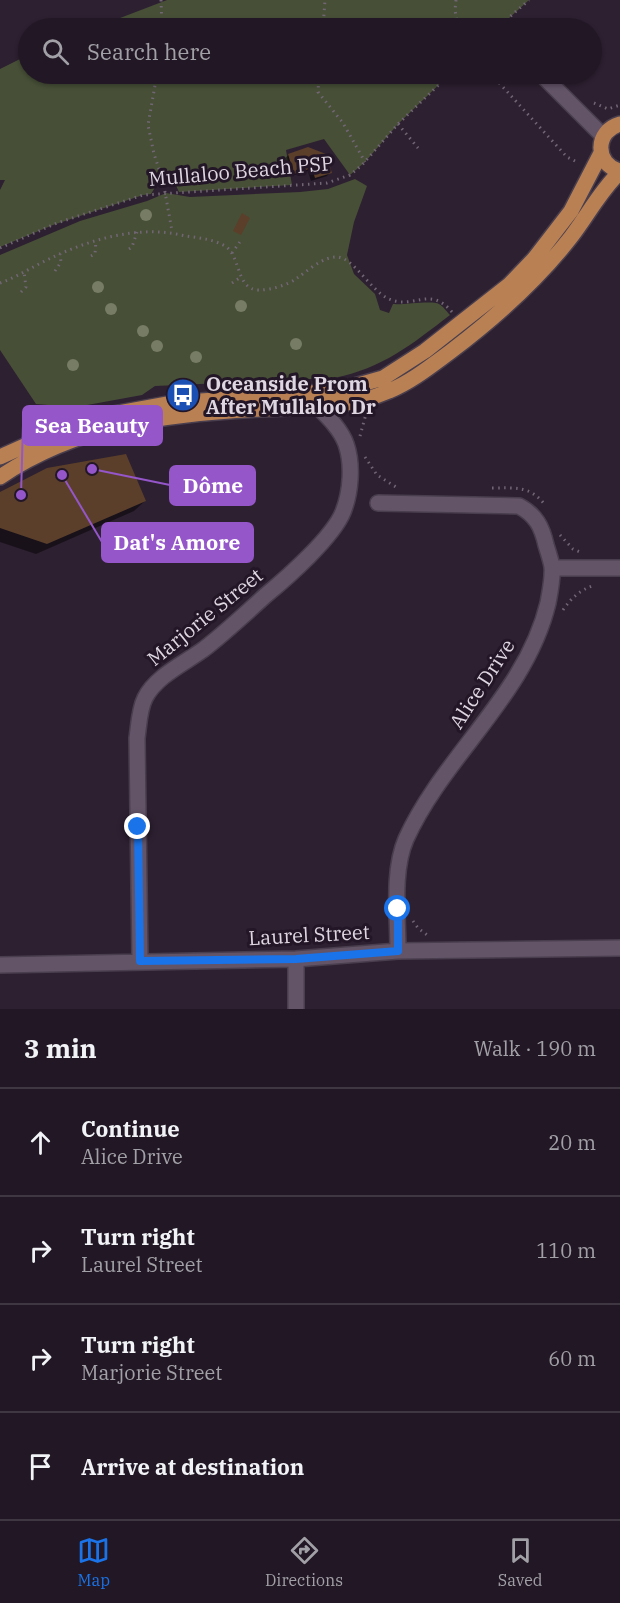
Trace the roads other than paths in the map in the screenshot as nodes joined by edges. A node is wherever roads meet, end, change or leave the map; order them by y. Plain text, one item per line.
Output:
1 (551, 84) edge
2 (620, 124) edge
3 (603, 136) junction
4 (601, 153) junction
5 (620, 171) edge
6 (319, 408) junction
7 (0, 458) edge
8 (0, 477) edge
9 (378, 503) dead end
10 (552, 568) junction
11 (620, 568) edge
12 (620, 948) edge
13 (398, 951) junction
14 (296, 959) junction
15 (140, 961) junction
16 (0, 965) edge
17 (296, 1009) edge

1 - 3 street
2 - 3 main road
3 - 4 main road
4 - 5 main road
4 - 7 main road
5 - 6 main road
6 - 8 main road
6 - 15 street, Marjorie Street
9 - 10 street, Alice Drive
10 - 11 street
10 - 13 street, Alice Drive
12 - 13 street, Laurel Street
13 - 14 street, Laurel Street
14 - 15 street, Laurel Street
14 - 17 street
15 - 16 street, Laurel Street

